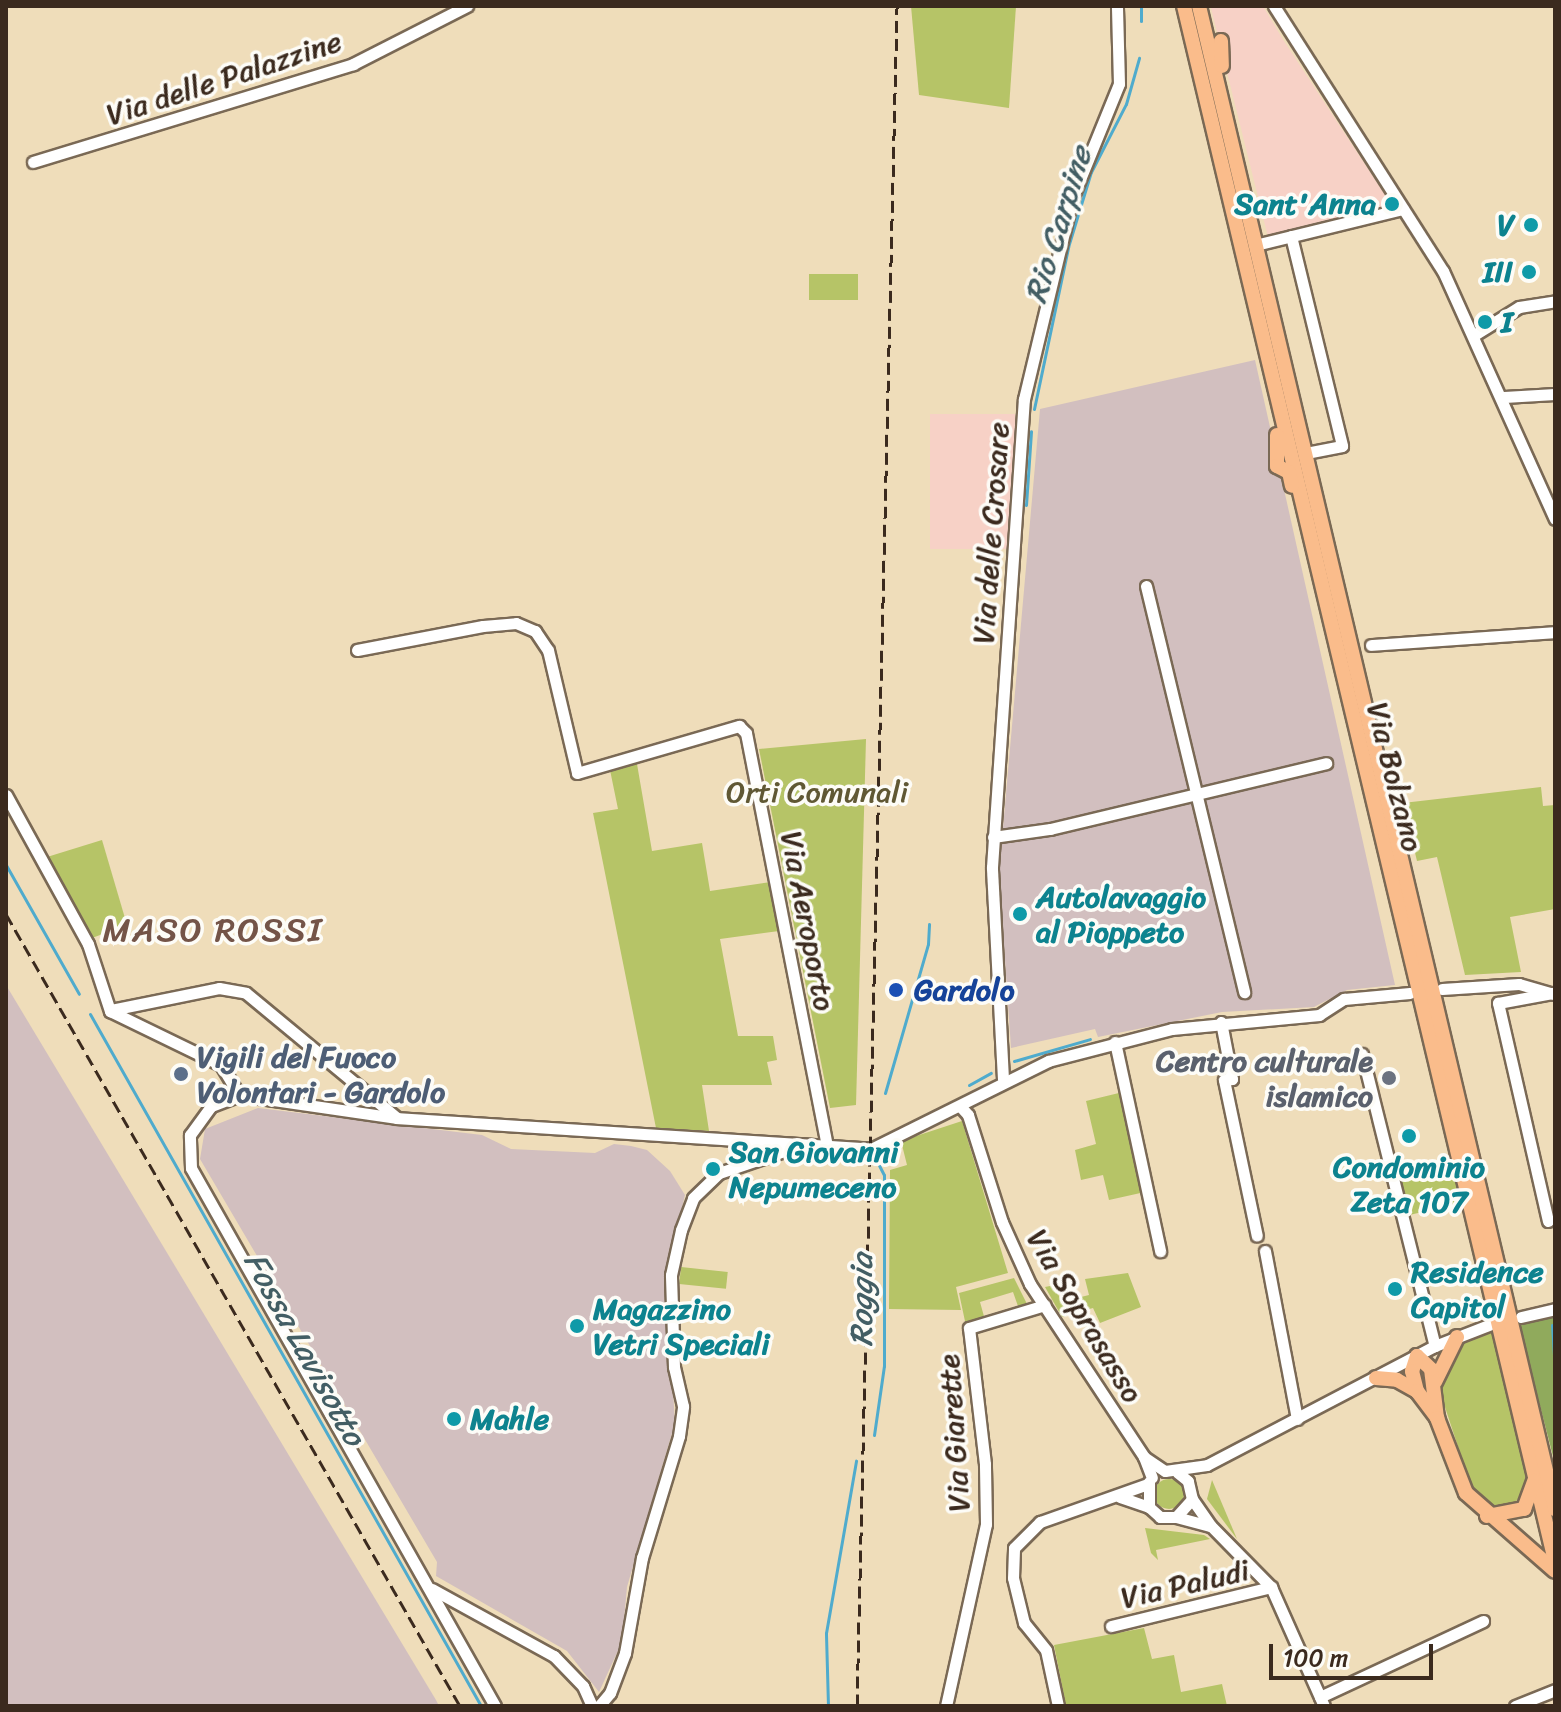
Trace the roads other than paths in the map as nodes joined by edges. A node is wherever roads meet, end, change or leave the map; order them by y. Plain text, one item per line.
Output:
1 (467, 6) edge
2 (1117, 6) edge
3 (1184, 6) edge
4 (1199, 6) edge
5 (1274, 6) edge
6 (1221, 41) dead end
7 (1228, 129) junction
8 (33, 162) dead end
9 (1403, 209) junction
10 (1291, 236) junction
11 (1255, 245) junction
12 (1555, 301) edge
13 (1474, 335) junction
14 (1555, 394) edge
15 (1504, 397) junction
16 (1305, 453) junction
17 (1549, 495) edge
18 (1555, 519) edge
19 (1146, 586) dead end
20 (1555, 632) edge
21 (1371, 645) dead end
22 (357, 650) dead end
23 (1326, 763) dead end
24 (1197, 794) junction
25 (6, 795) edge
26 (993, 837) junction
27 (1442, 989) dead end
28 (1244, 992) dead end
29 (1410, 993) dead end
30 (1554, 993) edge
31 (110, 1011) junction
32 (1221, 1022) junction
33 (1115, 1042) junction
34 (1362, 1054) dead end
35 (1003, 1079) junction
36 (239, 1095) junction
37 (960, 1106) junction
38 (397, 1118) junction
39 (800, 1145) junction
40 (827, 1147) junction
41 (1548, 1221) dead end
42 (1257, 1236) dead end
43 (1160, 1251) dead end
44 (1265, 1251) dead end
45 (1045, 1305) junction
46 (1555, 1309) edge
47 (1521, 1317) dead end
48 (1489, 1325) dead end
49 (1457, 1337) junction
50 (1435, 1346) junction
51 (1417, 1356) junction
52 (1376, 1378) junction
53 (1435, 1383) junction
54 (1417, 1391) junction
55 (1437, 1418) junction
56 (1297, 1419) junction
57 (1144, 1457) junction
58 (1207, 1465) junction
59 (1544, 1468) edge
60 (1171, 1472) junction
61 (1150, 1481) junction
62 (1192, 1492) junction
63 (1120, 1497) junction
64 (1149, 1507) junction
65 (1555, 1509) edge
66 (1487, 1516) junction
67 (1176, 1517) junction
68 (1211, 1526) junction
69 (1555, 1561) edge
70 (1555, 1571) edge
71 (1271, 1587) junction
72 (430, 1588) junction
73 (1483, 1621) dead end
74 (1111, 1626) dead end
75 (1555, 1690) edge
76 (1322, 1701) edge
77 (495, 1706) edge
78 (592, 1706) edge
79 (599, 1706) edge
80 (946, 1706) edge
81 (1058, 1706) edge
82 (1515, 1706) edge

1 - 8 street, Via delle Palazzine
2 - 26 street, Via delle Crosare
3 - 59 main road, Via Bolzano
4 - 7 main road, Via Bolzano
5 - 9 street
6 - 7 main road
7 - 11 main road, Via Bolzano
9 - 10 street
9 - 13 street
10 - 11 street
10 - 16 street
11 - 16 main road, Via Bolzano
12 - 13 street
13 - 15 street
14 - 15 street
15 - 17 street
16 - 59 main road, Via Bolzano
17 - 18 street
19 - 24 street
20 - 21 street
22 - 40 street, Via Aeroporto
23 - 24 street
24 - 26 street
24 - 28 street
25 - 31 street
26 - 35 street, Via delle Crosare
27 - 30 street
29 - 32 street
30 - 41 street
31 - 36 street
31 - 38 street
32 - 33 street
32 - 42 street
33 - 35 street
33 - 43 street
34 - 50 street
35 - 37 street
36 - 38 street
36 - 72 street
37 - 40 street
37 - 45 street, Via Soprasasso
38 - 39 street
39 - 40 street
39 - 79 street
44 - 56 street
45 - 57 street, Via Soprasasso
45 - 80 street, Via Giarette
46 - 47 street
48 - 49 street
49 - 50 street
49 - 53 main road
50 - 51 street
51 - 52 street
51 - 53 main road
51 - 54 main road
52 - 54 main road
52 - 56 street
53 - 55 main road
54 - 55 main road
55 - 66 main road
56 - 58 street
57 - 60 street, Via Soprasasso
57 - 61 street, Via Soprasasso
58 - 60 street
58 - 62 street
59 - 65 main road, Via Bolzano
59 - 66 main road
59 - 69 main road, Via Bolzano
60 - 61 street
60 - 62 street, Via Soprasasso
61 - 63 street
61 - 64 street, Via Soprasasso
62 - 67 street
62 - 68 street, Via Paludi
63 - 64 street
63 - 81 street
64 - 67 street
66 - 70 main road
67 - 68 street, Via Paludi
68 - 71 street, Via Paludi
71 - 74 street, Via Paludi
71 - 76 street, Via Paludi
72 - 77 street
72 - 78 street
73 - 76 street
75 - 82 street

